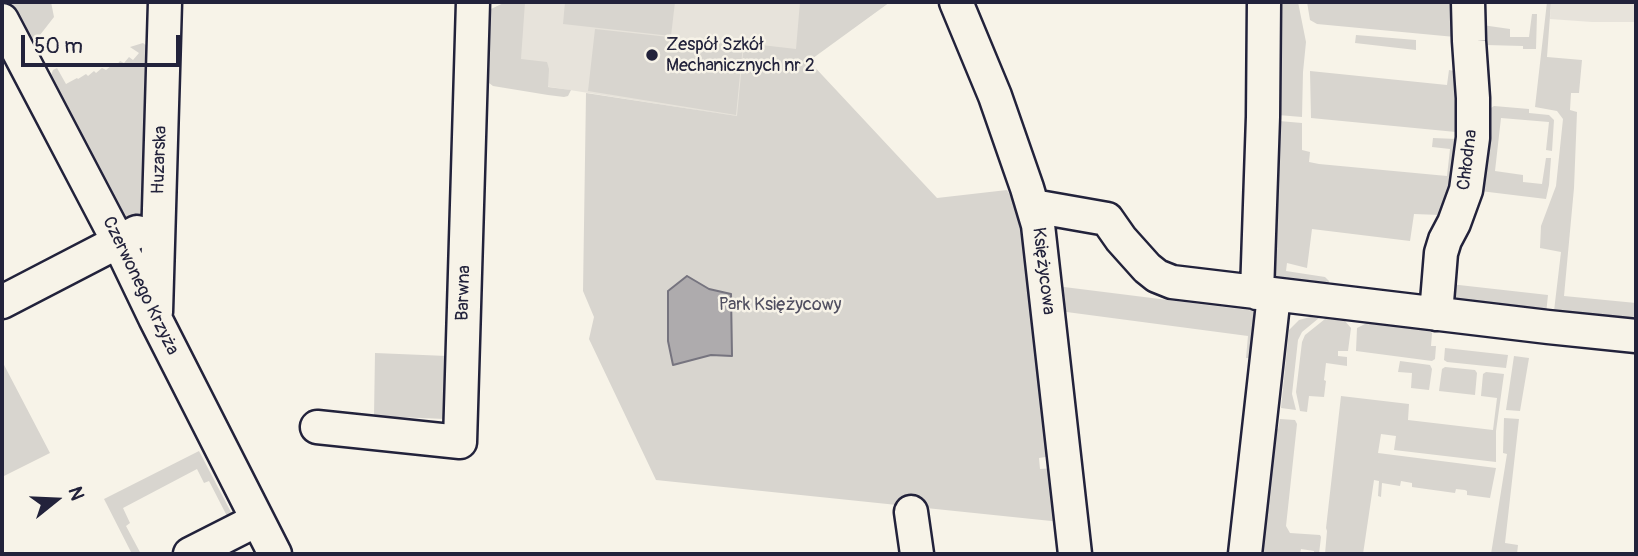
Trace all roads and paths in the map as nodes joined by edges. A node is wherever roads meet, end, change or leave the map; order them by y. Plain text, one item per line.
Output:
1 (165, 2) edge
2 (473, 2) edge
3 (956, 2) edge
4 (1264, 2) edge
5 (1468, 2) edge
6 (2, 20) edge
7 (1033, 206) junction
8 (158, 222) junction
9 (118, 241) junction
10 (1266, 294) junction
11 (2, 302) edge
12 (1436, 314) junction
13 (155, 318) junction
14 (1636, 336) edge
15 (317, 427) dead end
16 (911, 512) dead end
17 (257, 520) junction
18 (190, 554) edge
19 (275, 554) edge
20 (917, 554) edge
21 (1075, 554) edge
22 (1246, 554) edge

1 - 8 street, Huzarska
2 - 15 street, Barwna
3 - 7 street, Księżycowa
4 - 10 street
5 - 12 street, Chłodna
6 - 9 street, Czerwonego Krzyża
7 - 10 street
7 - 21 street, Księżycowa
8 - 9 street
8 - 13 street, Huzarska
9 - 11 street
9 - 13 street, Czerwonego Krzyża
10 - 12 street
10 - 22 street
12 - 14 street
13 - 17 street, Czerwonego Krzyża
16 - 20 street
17 - 18 street
17 - 19 street, Czerwonego Krzyża

